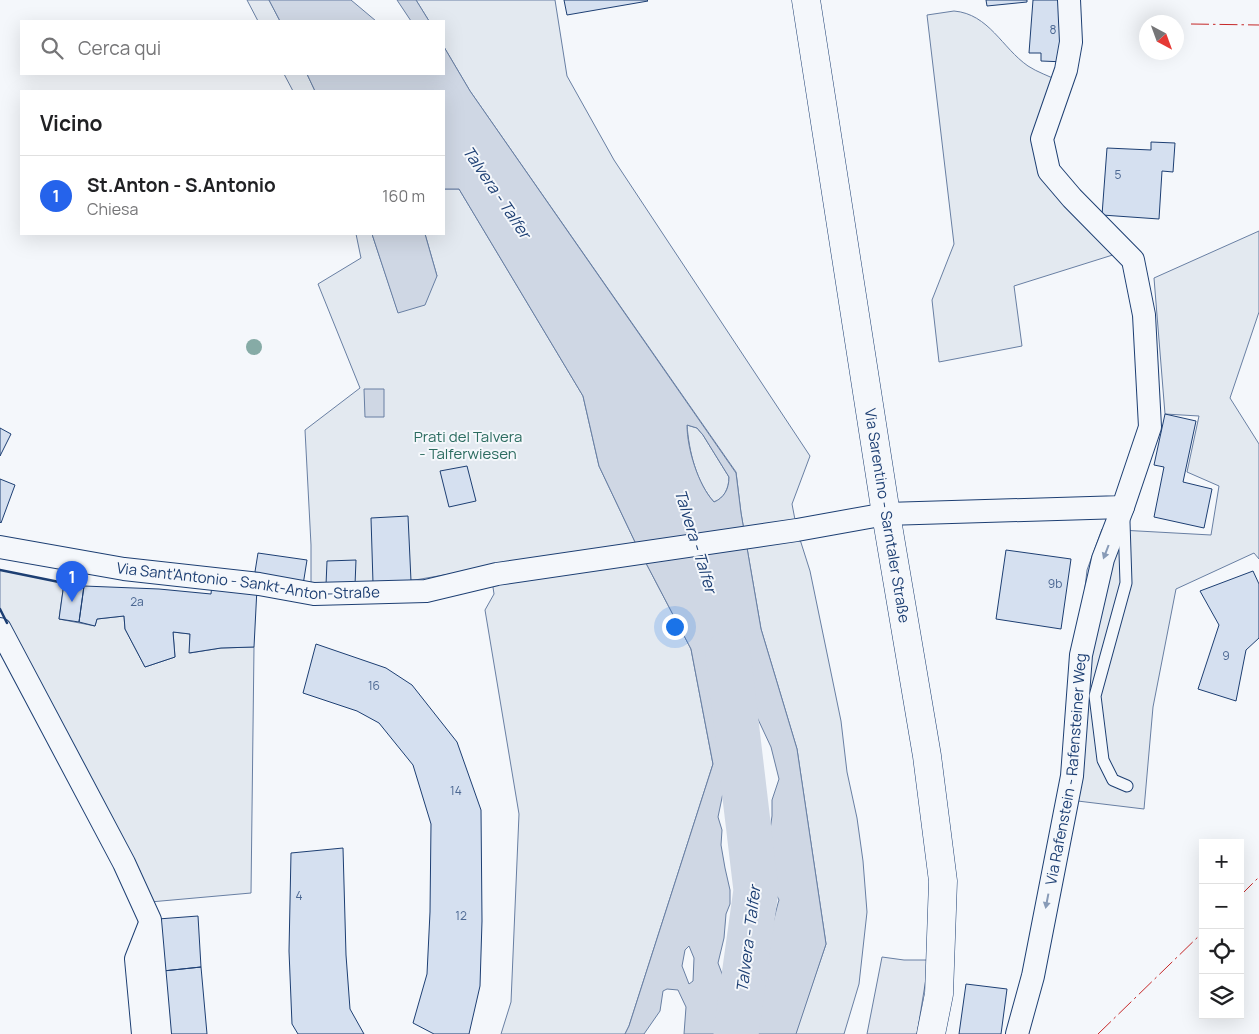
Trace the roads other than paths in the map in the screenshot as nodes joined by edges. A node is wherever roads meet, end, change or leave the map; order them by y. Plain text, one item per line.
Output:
1 (806, 0) edge
2 (1069, 0) edge
3 (1123, 506) junction
4 (886, 514) junction
5 (0, 547) edge
6 (0, 629) edge
7 (1127, 786) dead end
8 (150, 923) junction
9 (142, 1034) edge
10 (160, 1034) edge
11 (931, 1034) edge
12 (1017, 1034) edge

1 - 4 main road, Via Sarentino - Sarntaler Straße
2 - 3 street, Via Rafenstein - Rafensteiner Weg
3 - 4 street
3 - 7 lane
3 -> 12 street, Via Rafenstein - Rafensteiner Weg
4 - 5 street, Via Sant'Antonio - Sankt-Anton-Straße
4 - 11 main road, Via Sarentino - Sarntaler Straße
6 - 8 street
8 - 9 street
8 - 10 street

